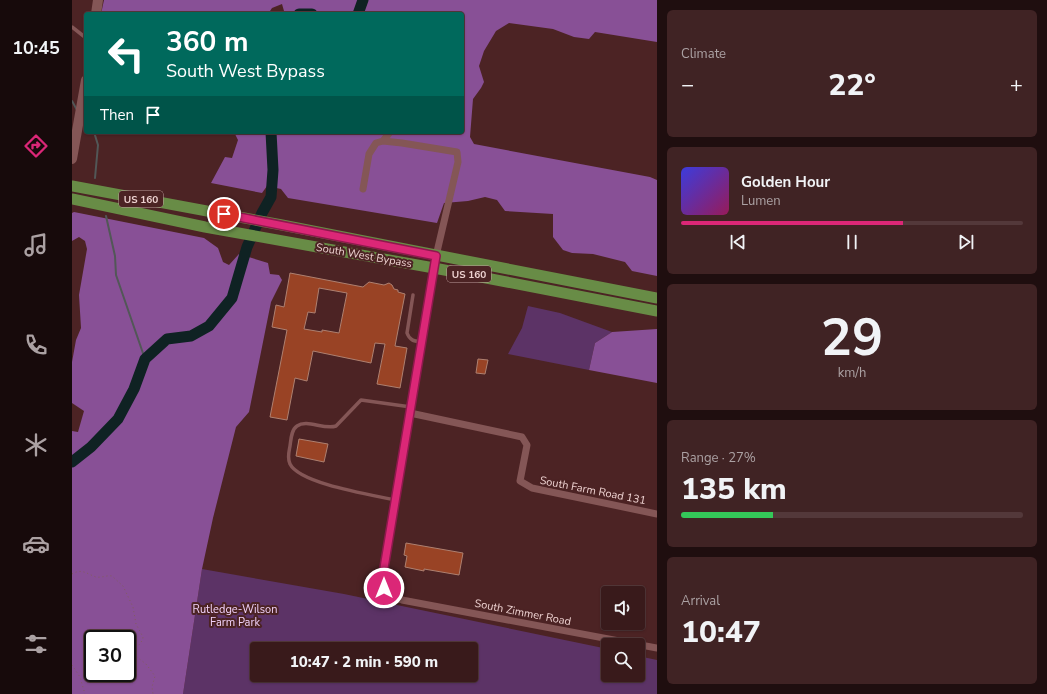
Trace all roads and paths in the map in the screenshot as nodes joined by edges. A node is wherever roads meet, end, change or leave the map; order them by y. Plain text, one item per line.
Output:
1 (98, 0) edge
2 (96, 12) edge
3 (72, 27) edge
4 (84, 36) edge
5 (84, 95) edge
6 (388, 134) edge
7 (383, 141) junction
8 (72, 157) edge
9 (72, 186) edge
10 (363, 189) dead end
11 (72, 199) edge
12 (436, 256) junction
13 (434, 268) junction
14 (413, 295) dead end
15 (657, 298) edge
16 (657, 310) edge
17 (422, 342) junction
18 (410, 410) junction
19 (395, 500) junction
20 (657, 514) edge
21 (72, 574) edge
22 (657, 648) edge
23 (72, 665) edge
24 (85, 694) edge
25 (153, 694) edge

1 - 2 main road
3 - 4 lane
5 - 8 main road
6 - 7 street
7 - 10 street
7 - 12 street
9 - 12 main road, South West Bypass / US 160
11 - 13 main road, South West Bypass / US 160
12 - 13 street
12 - 15 main road, South West Bypass / US 160
13 - 16 main road, South West Bypass / US 160
13 - 17 street
14 - 17 lane
17 - 18 street
18 - 19 street
18 - 19 lane
18 - 20 street, South Farm Road 131
19 - 22 street, South Zimmer Road
21 - 25 path
23 - 24 path

